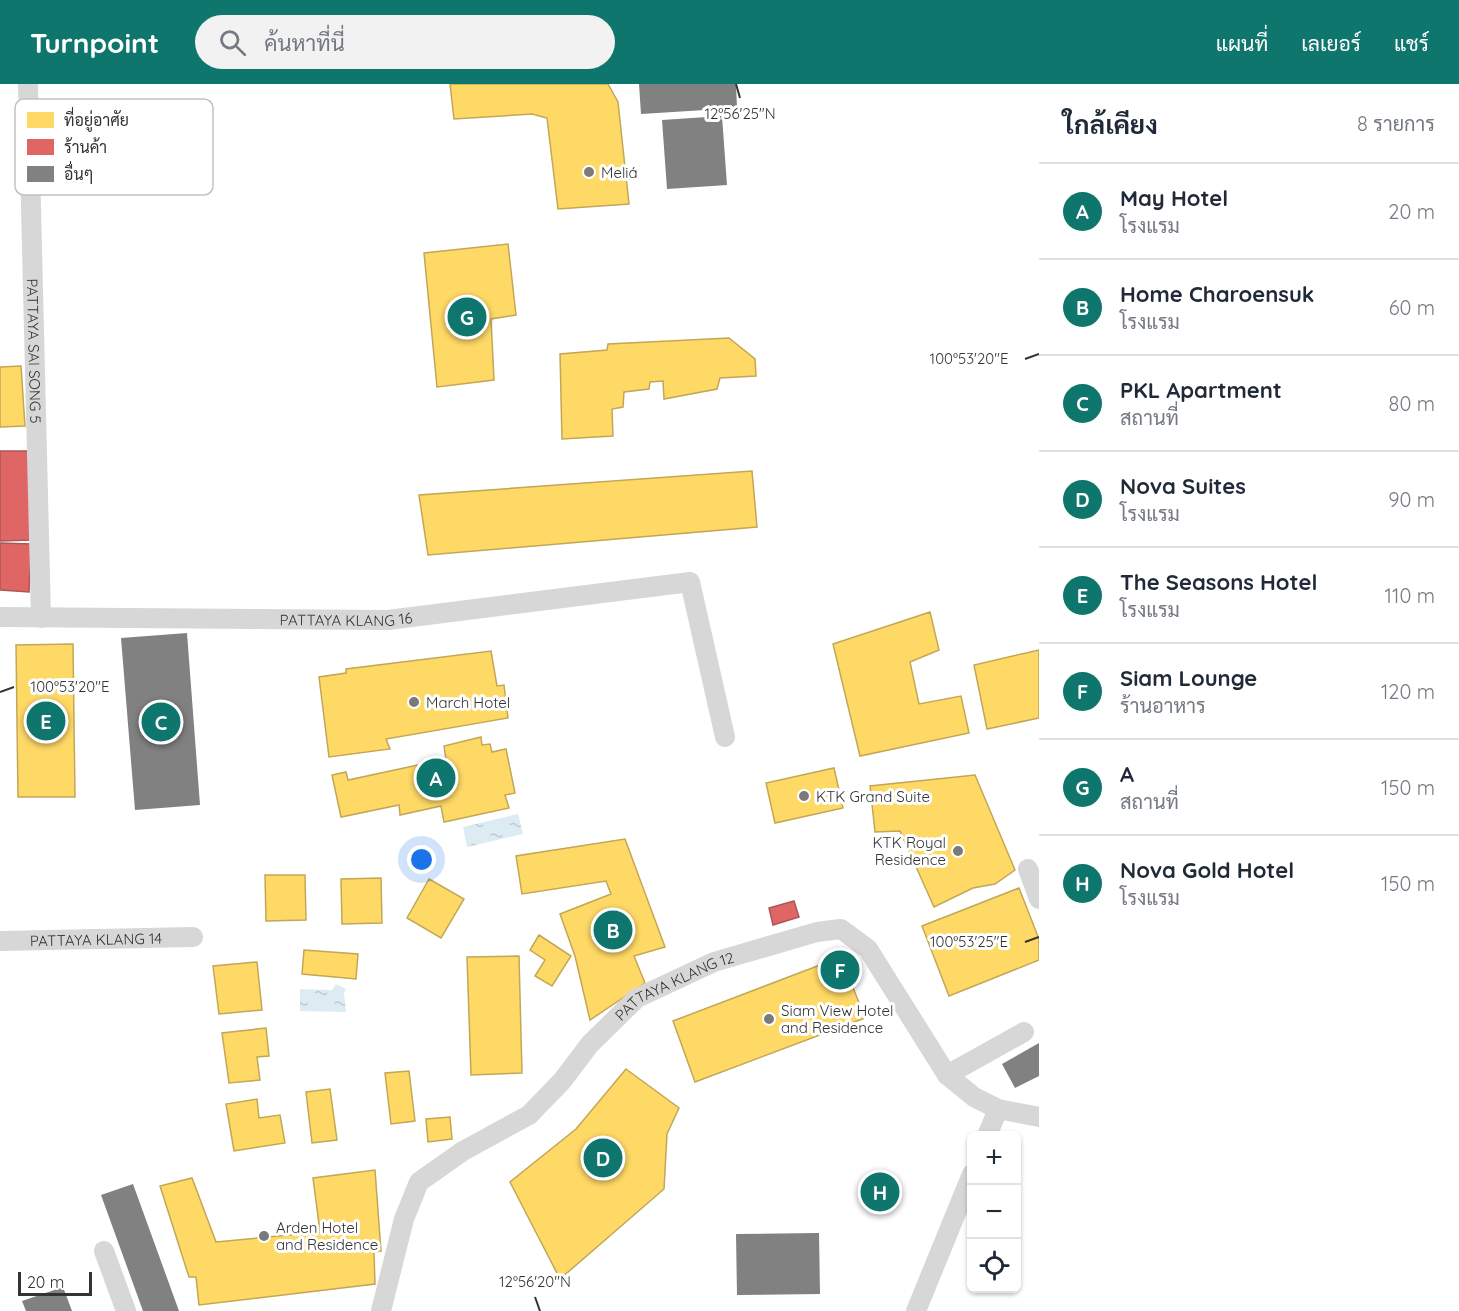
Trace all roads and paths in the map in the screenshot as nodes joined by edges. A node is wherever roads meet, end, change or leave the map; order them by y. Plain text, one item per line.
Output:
1 (28, 84) edge
2 (28, 99) edge
3 (31, 195) edge
4 (0, 617) edge
5 (41, 618) junction
6 (725, 737) dead end
7 (1028, 869) dead end
8 (1039, 899) edge
9 (193, 937) dead end
10 (0, 941) edge
11 (1024, 1032) dead end
12 (947, 1076) junction
13 (998, 1109) junction
14 (1039, 1117) edge
15 (989, 1131) edge
16 (967, 1185) edge
17 (104, 1251) dead end
18 (126, 1311) edge
19 (381, 1311) edge
20 (915, 1311) edge

1 - 2 street, PATTAYA SAI SONG 5
3 - 5 street, PATTAYA SAI SONG 5
4 - 5 street, PATTAYA KLANG 16
5 - 6 street, PATTAYA KLANG 16
7 - 8 street
9 - 10 street, PATTAYA KLANG 14
11 - 12 street
12 - 13 street, PATTAYA KLANG 12
12 - 19 street, PATTAYA KLANG 12
13 - 14 street, PATTAYA KLANG 12
13 - 15 street
16 - 20 street
17 - 18 street

